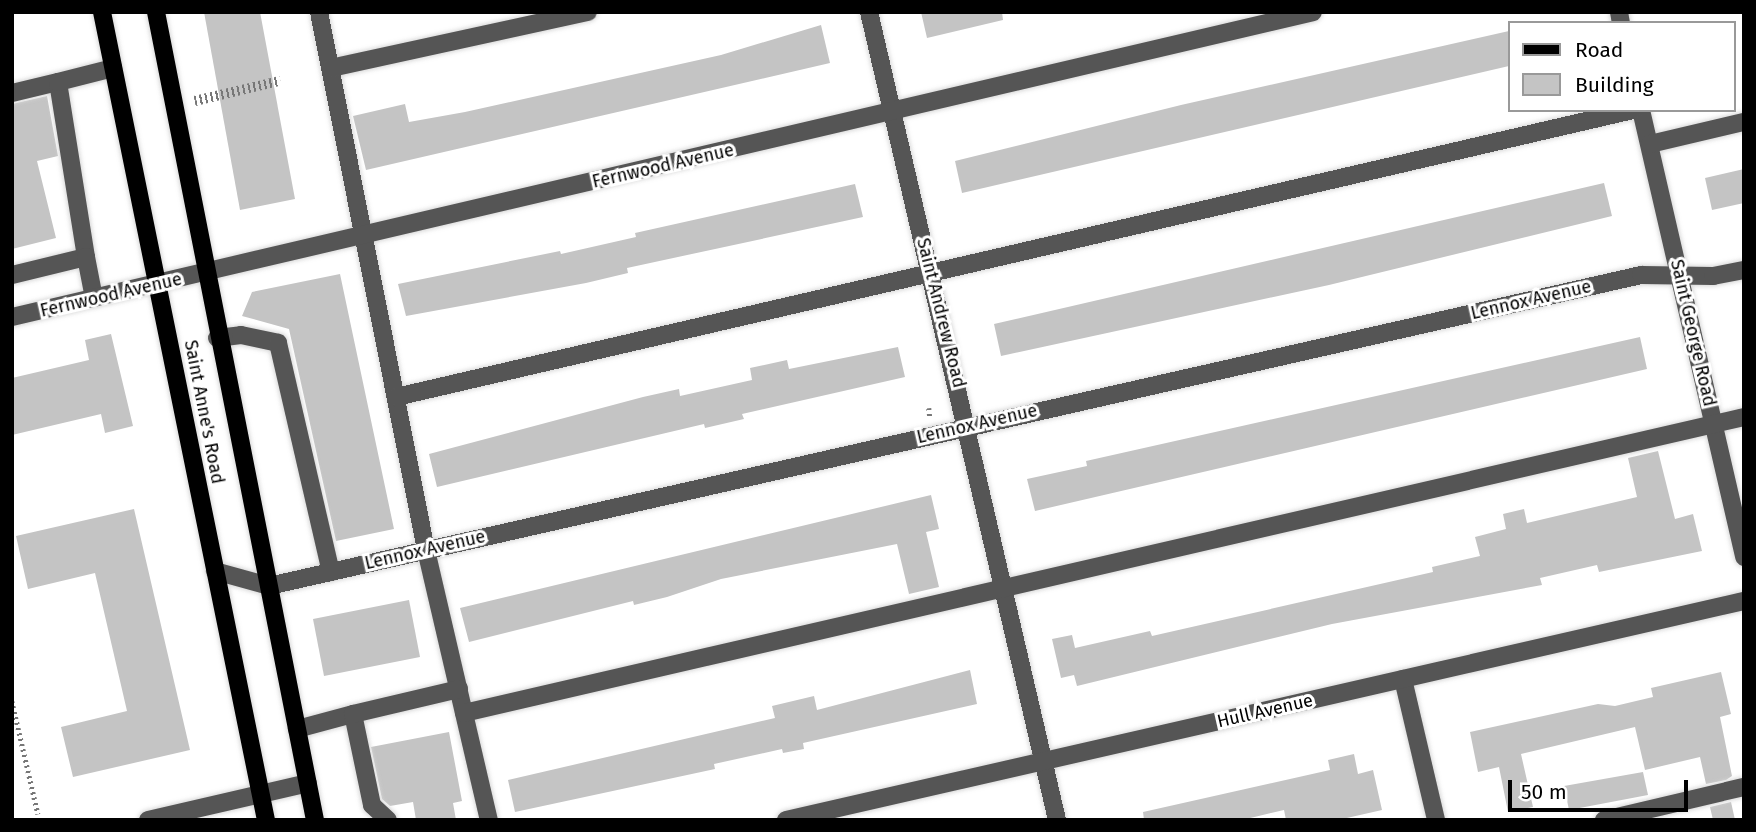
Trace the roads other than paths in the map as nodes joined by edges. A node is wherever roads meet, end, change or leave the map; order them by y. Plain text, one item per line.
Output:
1 (102, 12) edge
2 (156, 12) edge
3 (319, 12) edge
4 (588, 12) edge
5 (869, 12) edge
6 (1313, 12) edge
7 (113, 68) junction
8 (331, 68) junction
9 (58, 82) junction
10 (12, 93) edge
11 (892, 112) junction
12 (1624, 112) edge
13 (1642, 112) edge
14 (1744, 122) edge
15 (1650, 144) junction
16 (366, 236) junction
17 (86, 257) junction
18 (1744, 270) edge
19 (930, 271) junction
20 (204, 274) junction
21 (12, 275) edge
22 (1680, 276) junction
23 (157, 283) junction
24 (94, 298) junction
25 (12, 317) edge
26 (217, 338) junction
27 (396, 397) junction
28 (1744, 417) edge
29 (1714, 424) junction
30 (967, 426) junction
31 (426, 550) junction
32 (1744, 557) edge
33 (215, 570) junction
34 (331, 572) junction
35 (269, 586) junction
36 (1003, 587) junction
37 (1744, 601) edge
38 (1403, 679) junction
39 (459, 689) junction
40 (464, 713) junction
41 (353, 714) junction
42 (297, 729) junction
43 (1043, 761) junction
44 (308, 783) junction
45 (1744, 787) edge
46 (261, 794) junction
47 (1616, 818) edge
48 (148, 820) edge
49 (266, 820) edge
50 (315, 820) edge
51 (388, 820) edge
52 (489, 820) edge
53 (786, 820) edge
54 (1057, 820) edge
55 (1436, 820) edge

1 - 7 main road, Saint Anne's Road
2 - 20 main road, Saint Anne's Road
3 - 8 street
4 - 8 street
5 - 11 street, Saint Andrew Road
6 - 11 street, Fernwood Avenue
7 - 9 street
7 - 23 main road, Saint Anne's Road
8 - 16 street
9 - 10 street
9 - 17 street
11 - 16 street, Fernwood Avenue
11 - 19 street, Saint Andrew Road
12 - 19 street
13 - 15 street, Saint George Road
14 - 15 street
15 - 22 street, Saint George Road
16 - 20 street, Fernwood Avenue
16 - 27 street
17 - 21 street
17 - 24 street
18 - 22 street, Lennox Avenue
19 - 27 street
19 - 30 street, Saint Andrew Road
20 - 23 street, Fernwood Avenue
20 - 26 main road, Saint Anne's Road
22 - 29 street, Saint George Road
22 - 30 street, Lennox Avenue
23 - 24 street, Fernwood Avenue
23 - 33 main road, Saint Anne's Road
24 - 25 street, Fernwood Avenue
26 - 34 street
26 - 35 main road, Saint Anne's Road
27 - 31 street
28 - 29 street
29 - 32 street, Saint George Road
29 - 36 street
30 - 31 street, Lennox Avenue
30 - 36 street, Saint Andrew Road
31 - 34 street, Lennox Avenue
31 - 39 street
33 - 35 street, Lennox Avenue
33 - 46 main road, Saint Anne's Road
34 - 35 street, Lennox Avenue
35 - 42 main road, Saint Anne's Road
36 - 40 street
36 - 43 street, Saint Andrew Road
37 - 38 street, Hull Avenue
38 - 43 street, Hull Avenue
38 - 55 street
39 - 40 street
39 - 41 street
40 - 52 street
41 - 42 street
41 - 51 street
42 - 44 main road, Saint Anne's Road
43 - 53 street, Hull Avenue
43 - 54 street, Saint Andrew Road
44 - 46 street
44 - 50 main road, Saint Anne's Road
45 - 47 street
46 - 48 street
46 - 49 main road, Saint Anne's Road

